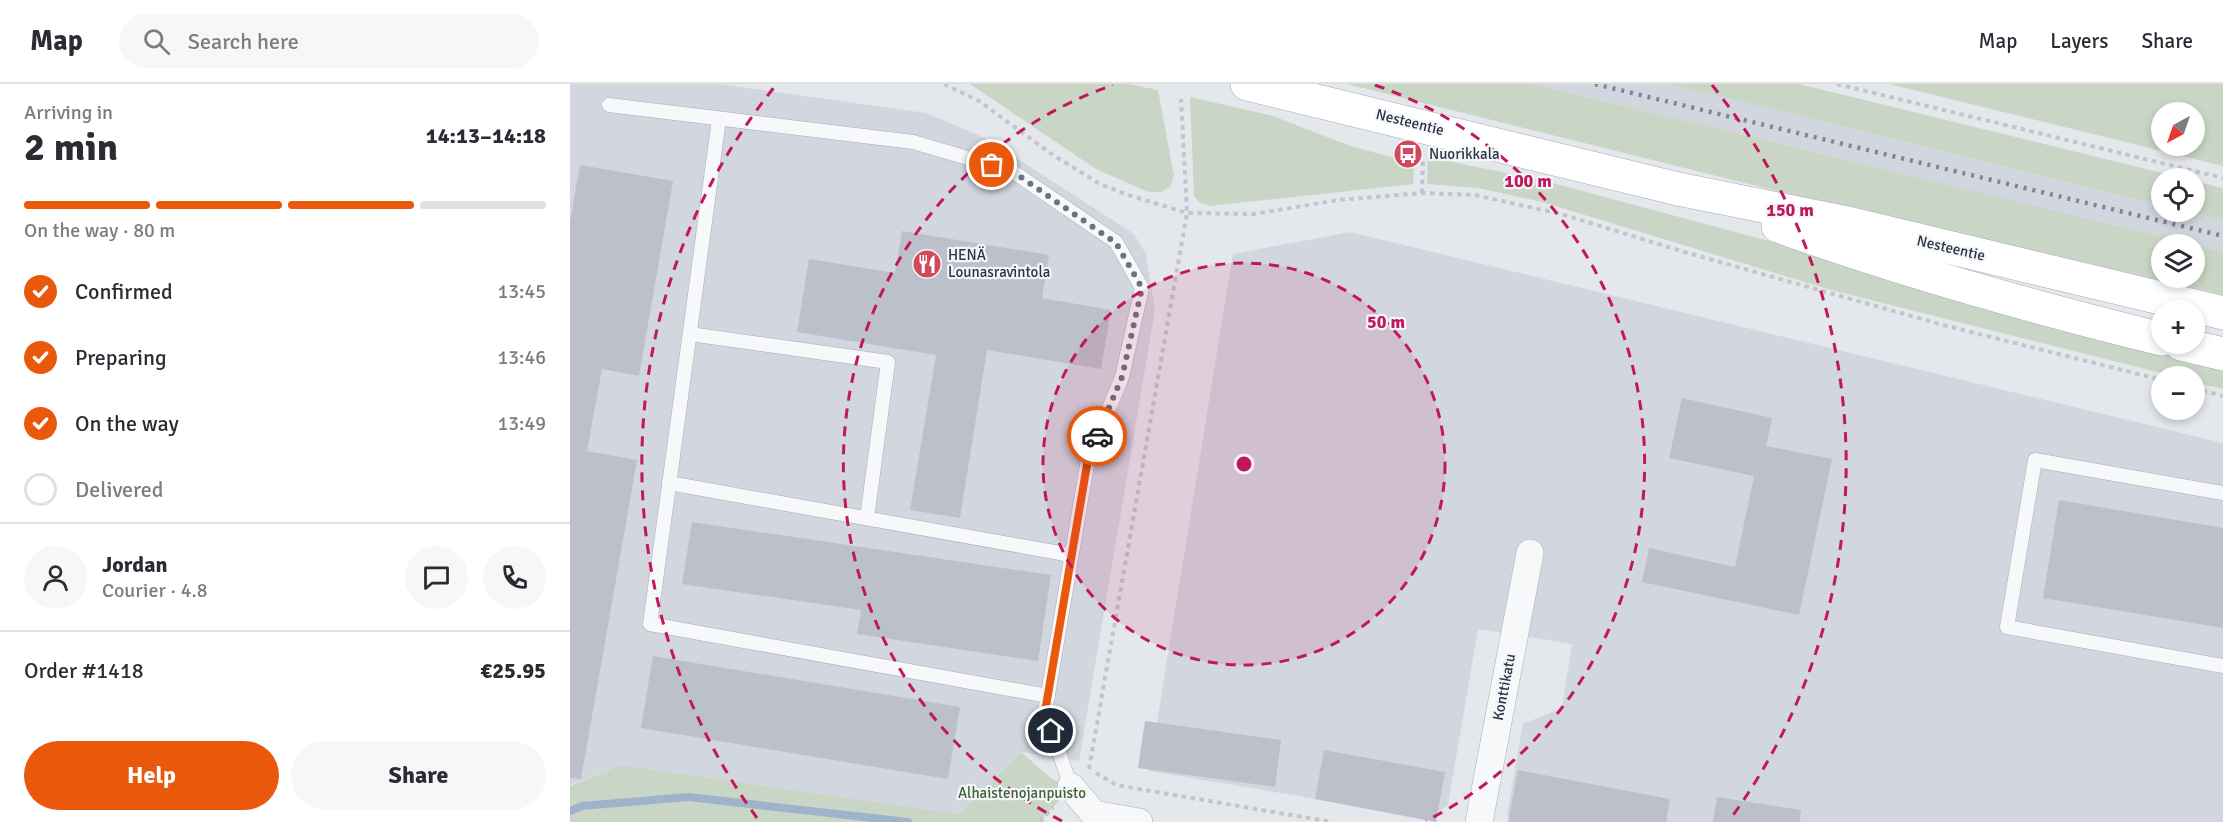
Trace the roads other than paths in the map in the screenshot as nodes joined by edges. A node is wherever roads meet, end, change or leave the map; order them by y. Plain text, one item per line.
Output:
1 (1247, 84) edge
2 (609, 105) dead end
3 (719, 118) junction
4 (1678, 189) junction
5 (2223, 313) edge
6 (690, 334) junction
7 (2151, 336) edge
8 (2205, 350) edge
9 (2223, 354) edge
10 (669, 483) junction
11 (2223, 493) edge
12 (867, 518) junction
13 (1530, 553) dead end
14 (1071, 555) junction
15 (2223, 666) edge
16 (1048, 696) junction
17 (1080, 778) joint
18 (1139, 822) edge
19 (1479, 822) edge

1 - 4 main road, Nesteentie
2 - 3 lane
3 - 6 lane
3 - 14 lane
4 - 5 main road, Nesteentie
4 - 7 main road, Nesteentie
6 - 10 lane
6 - 12 lane
8 - 9 main road
10 - 12 lane
10 - 16 lane
11 - 15 lane
12 - 14 lane
13 - 19 street, Konttikatu
14 - 16 lane
16 - 17 lane
17 - 18 street

